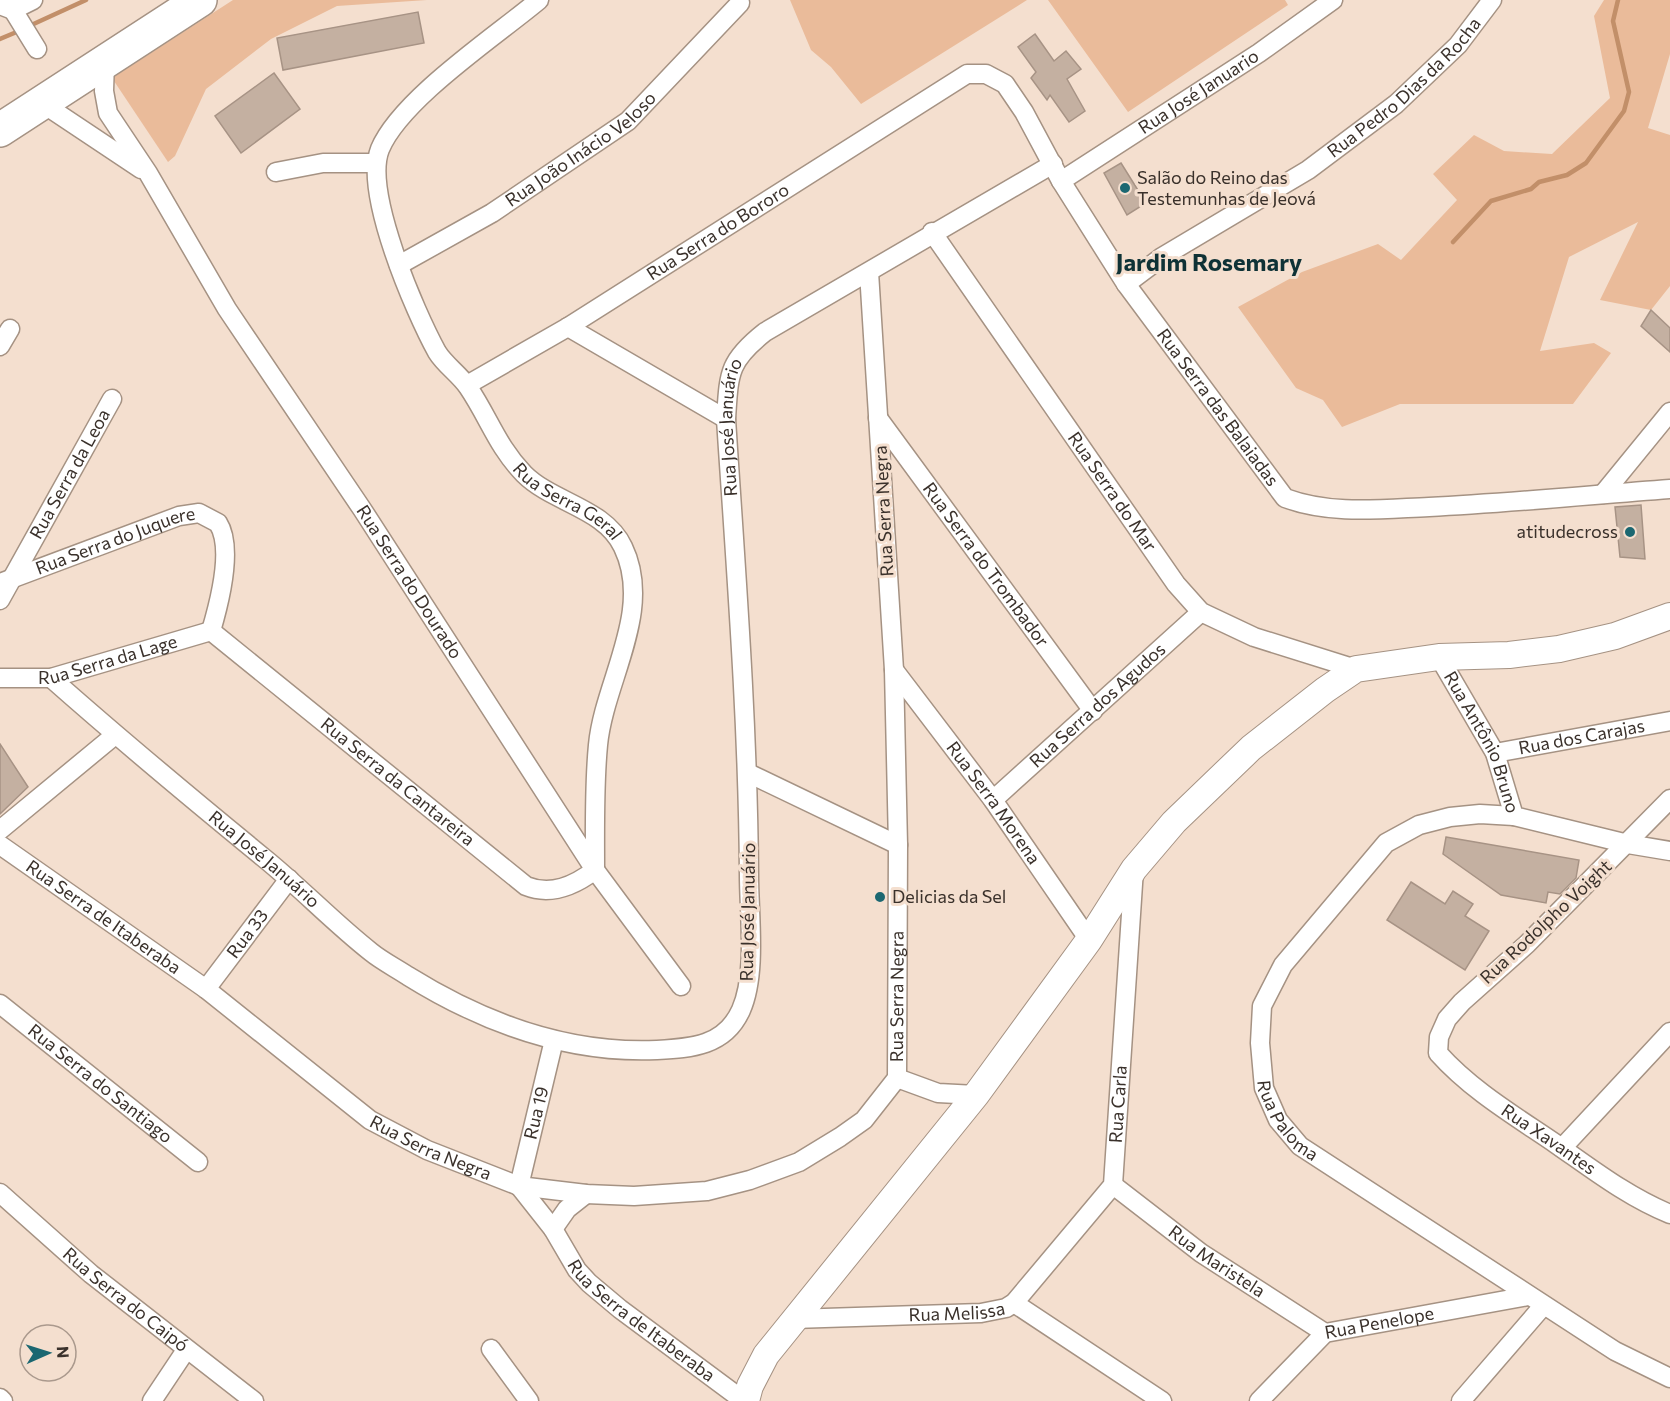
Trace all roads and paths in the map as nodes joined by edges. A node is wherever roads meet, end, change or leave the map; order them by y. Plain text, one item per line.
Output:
1 (33, 0) edge
2 (170, 0) edge
3 (200, 0) edge
4 (1492, 0) edge
5 (1327, 2) edge
6 (532, 3) edge
7 (740, 3) dead end
8 (10, 11) edge
9 (34, 44) dead end
10 (105, 61) junction
11 (966, 74) joint
12 (42, 104) junction
13 (0, 110) edge
14 (114, 124) junction
15 (0, 130) edge
16 (98, 141) junction
17 (376, 163) junction
18 (1053, 164) junction
19 (276, 172) dead end
20 (148, 173) junction
21 (1061, 181) junction
22 (932, 232) junction
23 (399, 265) junction
24 (869, 272) junction
25 (1126, 284) junction
26 (568, 327) junction
27 (10, 329) dead end
28 (0, 346) edge
29 (467, 385) junction
30 (112, 399) dead end
31 (1670, 412) edge
32 (878, 418) junction
33 (726, 419) junction
34 (1670, 489) edge
35 (1603, 494) junction
36 (5, 582) edge
37 (0, 600) edge
38 (1201, 612) junction
39 (1670, 616) edge
40 (211, 631) junction
41 (1438, 657) junction
42 (1356, 669) junction
43 (894, 670) junction
44 (0, 678) edge
45 (51, 678) junction
46 (1093, 711) junction
47 (1670, 721) edge
48 (115, 735) junction
49 (1495, 753) junction
50 (748, 773) junction
51 (1670, 799) edge
52 (993, 800) junction
53 (1514, 816) junction
54 (0, 830) edge
55 (1628, 844) junction
56 (0, 845) edge
57 (898, 845) junction
58 (1670, 851) edge
59 (1134, 869) junction
60 (595, 870) junction
61 (289, 879) junction
62 (1089, 940) junction
63 (681, 986) dead end
64 (206, 989) junction
65 (0, 1004) edge
66 (1670, 1032) edge
67 (554, 1040) junction
68 (1438, 1053) joint
69 (897, 1078) junction
70 (976, 1095) junction
71 (1562, 1148) junction
72 (198, 1162) dead end
73 (1113, 1185) junction
74 (519, 1186) junction
75 (0, 1193) edge
76 (586, 1194) junction
77 (1670, 1214) edge
78 (553, 1229) junction
79 (1536, 1301) junction
80 (1014, 1303) junction
81 (793, 1319) junction
82 (1325, 1333) junction
83 (490, 1349) dead end
84 (186, 1350) junction
85 (1669, 1378) edge
86 (152, 1401) edge
87 (254, 1401) edge
88 (529, 1401) edge
89 (745, 1401) edge
90 (1162, 1401) edge
91 (1259, 1401) edge
92 (1461, 1401) edge

1 - 8 street
2 - 13 highway
3 - 10 highway
4 - 25 street, Rua Pedro Dias da Rocha
5 - 21 street, Rua José Januario
6 - 17 street
7 - 23 street, Rua João Inácio Veloso
8 - 9 street
10 - 12 highway
10 - 14 street, Rua Serra do Dourado
11 - 18 street, Rua Serra das Balaiadas
11 - 26 street, Rua Serra do Bororo
12 - 15 highway
12 - 16 street, Rua Serra do Dourado
14 - 16 street
14 - 20 street, Rua Serra do Dourado
16 - 20 street, Rua Serra do Dourado
17 - 19 street
17 - 23 street, Rua Serra Geral
18 - 21 street, Rua Serra das Balaiadas
18 - 22 street, Rua José Januário
20 - 60 street, Rua Serra do Dourado
21 - 25 street, Rua Serra das Balaiadas
22 - 24 street, Rua José Januário
22 - 38 street, Rua Serra do Mar
23 - 29 street, Rua Serra Geral
24 - 32 street, Rua Serra Negra
24 - 33 street, Rua José Januário
25 - 35 street, Rua Serra das Balaiadas
26 - 29 street, Rua Serra do Bororo
26 - 33 street
27 - 28 street
29 - 60 street, Rua Serra Geral
30 - 36 street, Rua Serra da Leoa
31 - 35 street
32 - 43 street, Rua Serra Negra
32 - 46 street, Rua Serra do Trombador
33 - 50 street, Rua José Januário
34 - 35 street, Rua Serra das Balaiadas
36 - 37 street, Rua Serra da Leoa
36 - 40 street, Rua Serra do Juquere
38 - 42 street, Rua Serra do Mar
38 - 46 street, Rua Serra dos Agudos
39 - 41 street
40 - 45 street, Rua Serra da Lage
40 - 60 street, Rua Serra da Cantareira
41 - 42 street
41 - 49 street, Rua Antônio Bruno
42 - 59 street
43 - 52 street, Rua Serra Morena
43 - 57 street, Rua Serra Negra
44 - 45 street, Rua Serra da Lage
45 - 48 street, Rua José Januário
46 - 52 street, Rua Serra dos Agudos
47 - 49 street, Rua dos Carajas
48 - 54 street
48 - 61 street, Rua José Januário
49 - 53 street, Rua Antônio Bruno
50 - 57 street
50 - 67 street, Rua José Januário
51 - 55 street, Rua Rodolpho Voight
52 - 62 street, Rua Serra Morena
53 - 55 street, Rua Antônio Bruno
53 - 79 street, Rua Paloma
55 - 58 street, Rua Antônio Bruno
55 - 68 street, Rua Rodolpho Voight
56 - 64 street, Rua Serra de Itaberaba
57 - 69 street, Rua Serra Negra
59 - 62 street
59 - 73 street, Rua Carla
60 - 63 street, Rua Serra do Dourado
61 - 64 street, Rua 33
61 - 67 street, Rua José Januário
62 - 70 street
64 - 74 street, Rua Serra Negra
65 - 72 street, Rua Serra do Santiago
66 - 71 street
67 - 74 street, Rua 19
68 - 71 street, Rua Xavantes
69 - 70 street
69 - 76 street, Rua Serra Negra
70 - 81 street
71 - 77 street, Rua Xavantes
73 - 80 street
73 - 82 street, Rua Maristela
74 - 76 street, Rua Serra Negra
74 - 78 street, Rua Serra de Itaberaba
75 - 84 street, Rua Serra do Caipó
76 - 78 street
78 - 89 street, Rua Serra de Itaberaba
79 - 82 street, Rua Penelope
79 - 85 street, Rua Paloma
79 - 92 street
80 - 81 street, Rua Melissa
80 - 90 street, Rua Melissa
81 - 89 street
82 - 91 street, Rua Penelope
83 - 88 street
84 - 86 street
84 - 87 street, Rua Serra do Caipó

